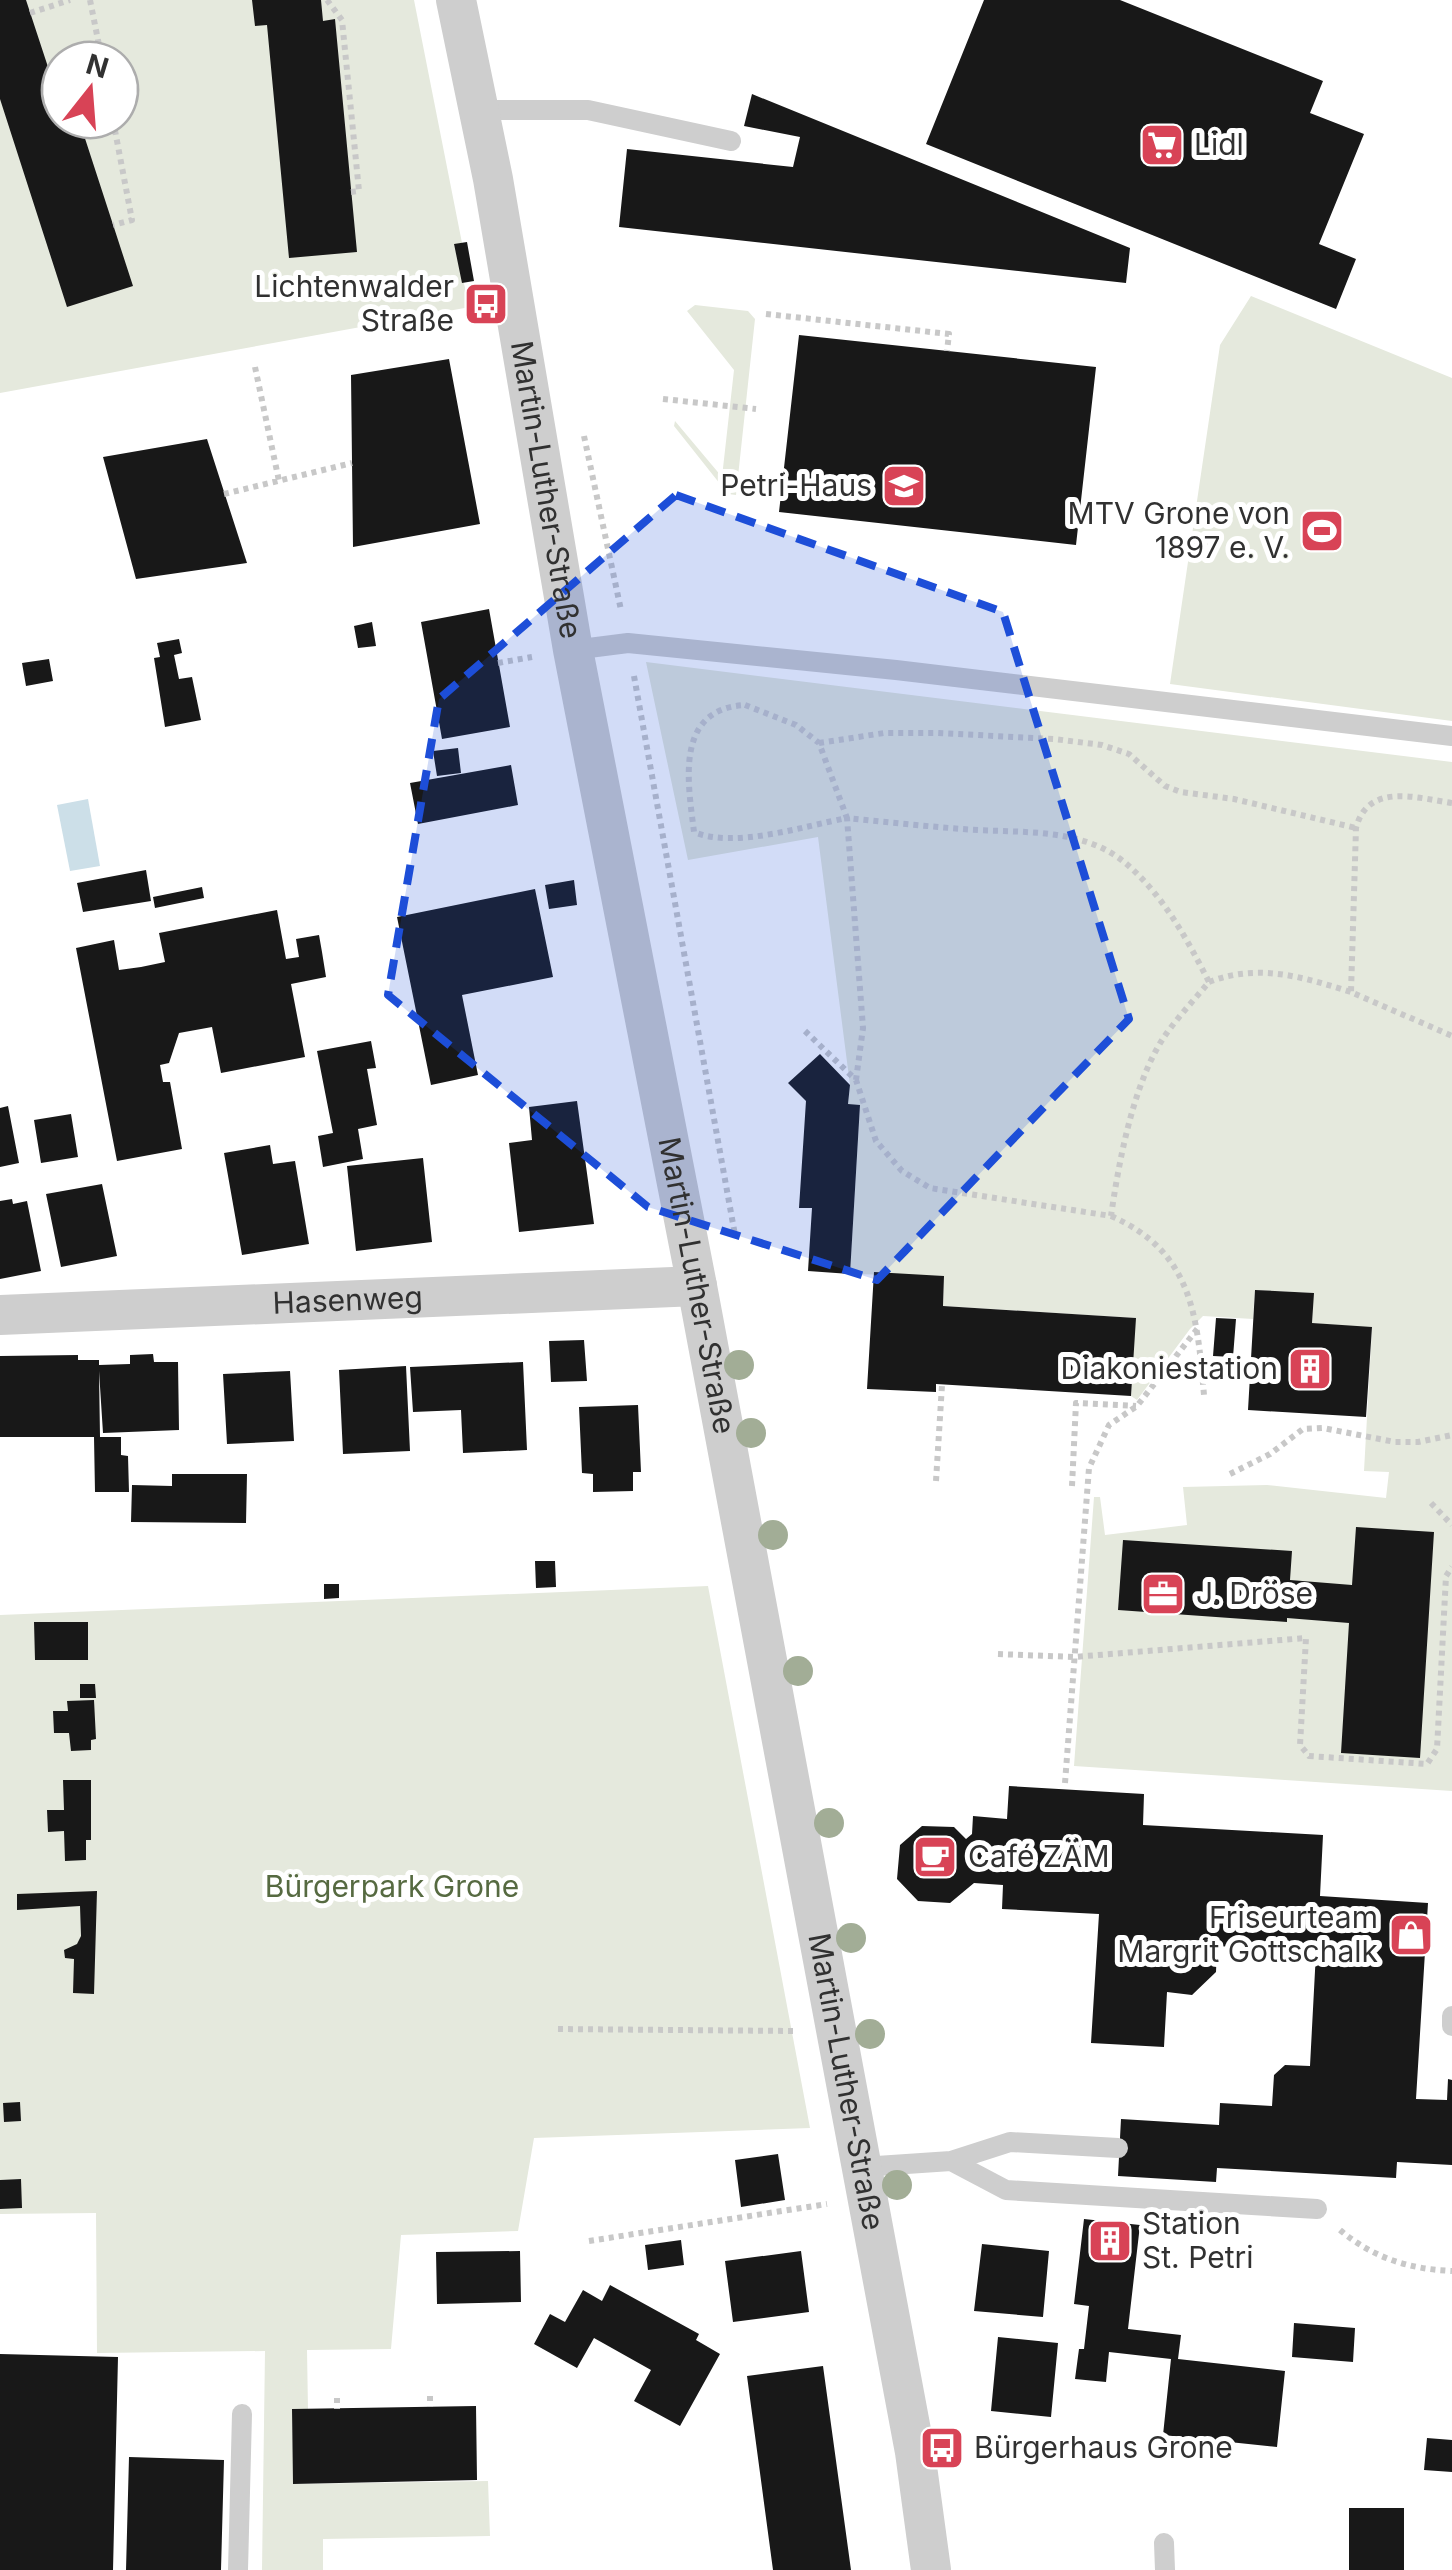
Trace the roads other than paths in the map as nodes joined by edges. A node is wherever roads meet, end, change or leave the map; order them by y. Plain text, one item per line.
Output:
1 (456, 0) edge
2 (478, 110) junction
3 (731, 142) dead end
4 (573, 650) junction
5 (1452, 736) edge
6 (696, 1286) junction
7 (0, 1316) edge
8 (1452, 2016) edge
9 (1452, 2026) edge
10 (1118, 2148) dead end
11 (951, 2161) junction
12 (865, 2182) junction
13 (1316, 2209) road end
14 (242, 2414) dead end
15 (1164, 2543) dead end
16 (238, 2570) edge
17 (931, 2570) edge
18 (1166, 2570) edge

1 - 2 street, Martin-Luther-Straße
2 - 3 lane
2 - 4 street, Martin-Luther-Straße
4 - 5 lane
4 - 6 street, Martin-Luther-Straße
6 - 7 street, Hasenweg
6 - 12 street, Martin-Luther-Straße
8 - 9 lane
10 - 11 lane
11 - 12 lane
11 - 13 lane
12 - 17 street, Martin-Luther-Straße
14 - 16 lane
15 - 18 lane

